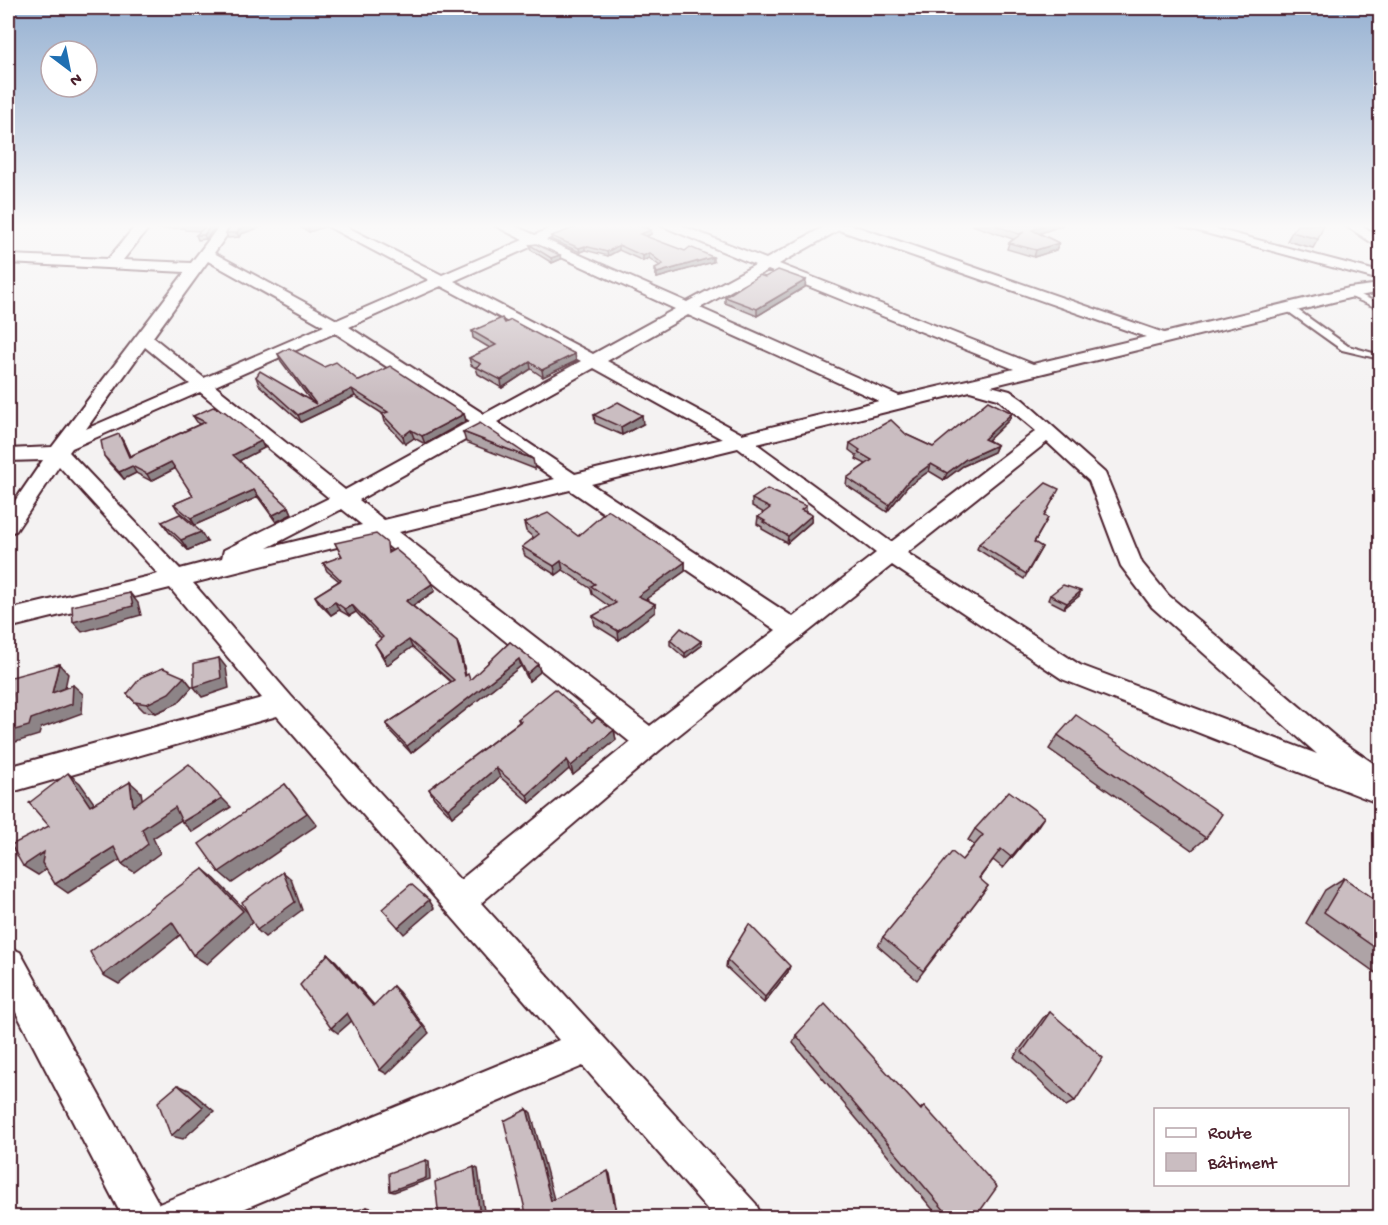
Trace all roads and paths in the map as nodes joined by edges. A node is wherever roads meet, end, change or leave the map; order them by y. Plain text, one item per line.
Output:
1 (186, 282) edge
2 (246, 282) edge
3 (437, 282) edge
4 (446, 282) edge
5 (628, 282) edge
6 (739, 282) edge
7 (812, 282) edge
8 (1003, 282) edge
9 (1380, 288) edge
10 (1349, 293) junction
11 (1289, 308) junction
12 (1380, 308) edge
13 (690, 310) junction
14 (336, 326) junction
15 (1164, 338) junction
16 (144, 339) junction
17 (1380, 357) edge
18 (596, 361) junction
19 (1033, 370) junction
20 (202, 385) junction
21 (970, 386) junction
22 (899, 403) junction
23 (484, 422) junction
24 (1047, 432) junction
25 (739, 440) junction
26 (63, 448) junction
27 (8, 455) edge
28 (571, 483) junction
29 (343, 500) junction
30 (8, 526) edge
31 (383, 529) junction
32 (891, 553) junction
33 (185, 577) junction
34 (8, 619) edge
35 (794, 630) junction
36 (282, 704) junction
37 (650, 742) junction
38 (8, 780) edge
39 (1380, 783) edge
40 (1380, 791) edge
41 (459, 901) junction
42 (11, 979) edge
43 (588, 1046) junction
44 (145, 1218) edge
45 (173, 1218) edge
46 (742, 1218) edge

1 - 16 street
2 - 14 street
3 - 14 street
4 - 18 street
5 - 13 street
6 - 13 street
7 - 19 street
8 - 15 street
9 - 10 street
10 - 11 street
10 - 12 lane
11 - 15 street
11 - 17 lane
13 - 18 street
13 - 22 street
14 - 20 street
14 - 23 street
15 - 19 street
16 - 20 street
16 - 26 street
18 - 23 street
18 - 25 street
19 - 21 street
20 - 26 street
20 - 29 street
21 - 22 street
21 - 24 street
22 - 25 street
23 - 28 street
23 - 29 street
24 - 32 street
24 - 39 street
25 - 28 street
25 - 32 street
26 - 27 street
26 - 30 street
26 - 33 street
28 - 31 street
28 - 35 street
29 - 31 street
29 - 33 street
31 - 33 street
31 - 37 street
32 - 35 street
32 - 40 street
33 - 34 street
33 - 36 street
35 - 37 street
36 - 38 street
36 - 41 street
37 - 41 street
41 - 43 street
42 - 44 street
43 - 45 street
43 - 46 street

